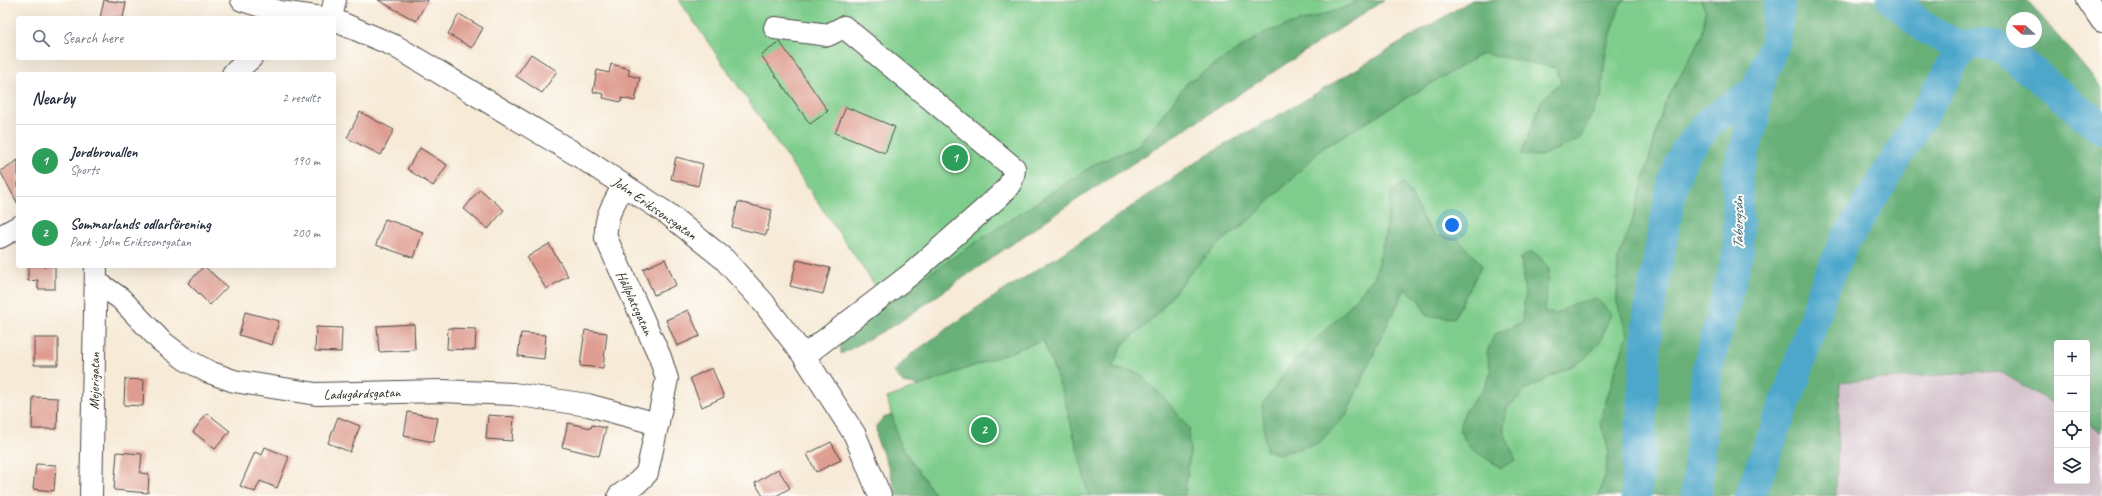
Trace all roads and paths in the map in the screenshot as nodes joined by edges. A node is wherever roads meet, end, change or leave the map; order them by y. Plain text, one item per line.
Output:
1 (242, 0) edge
2 (335, 0) edge
3 (2088, 0) edge
4 (279, 15) edge
5 (294, 16) edge
6 (331, 16) edge
7 (336, 21) edge
8 (2102, 21) edge
9 (775, 28) dead end
10 (248, 60) edge
11 (235, 72) edge
12 (624, 185) junction
13 (16, 229) edge
14 (0, 237) edge
15 (96, 275) edge
16 (804, 356) junction
17 (658, 424) junction
18 (91, 496) edge
19 (619, 496) edge
20 (880, 496) edge

1 - 4 street
2 - 6 street
3 - 8 street
4 - 5 street
7 - 12 street, John Erikssonsgatan
9 - 16 street
10 - 11 street
12 - 16 street, John Erikssonsgatan
12 - 17 street, Hållplatsgatan
13 - 14 street
15 - 17 street, Ladugårdsgatan
15 - 18 street, Mejerigatan
16 - 20 street, John Erikssonsgatan
17 - 19 street, Hållplatsgatan

